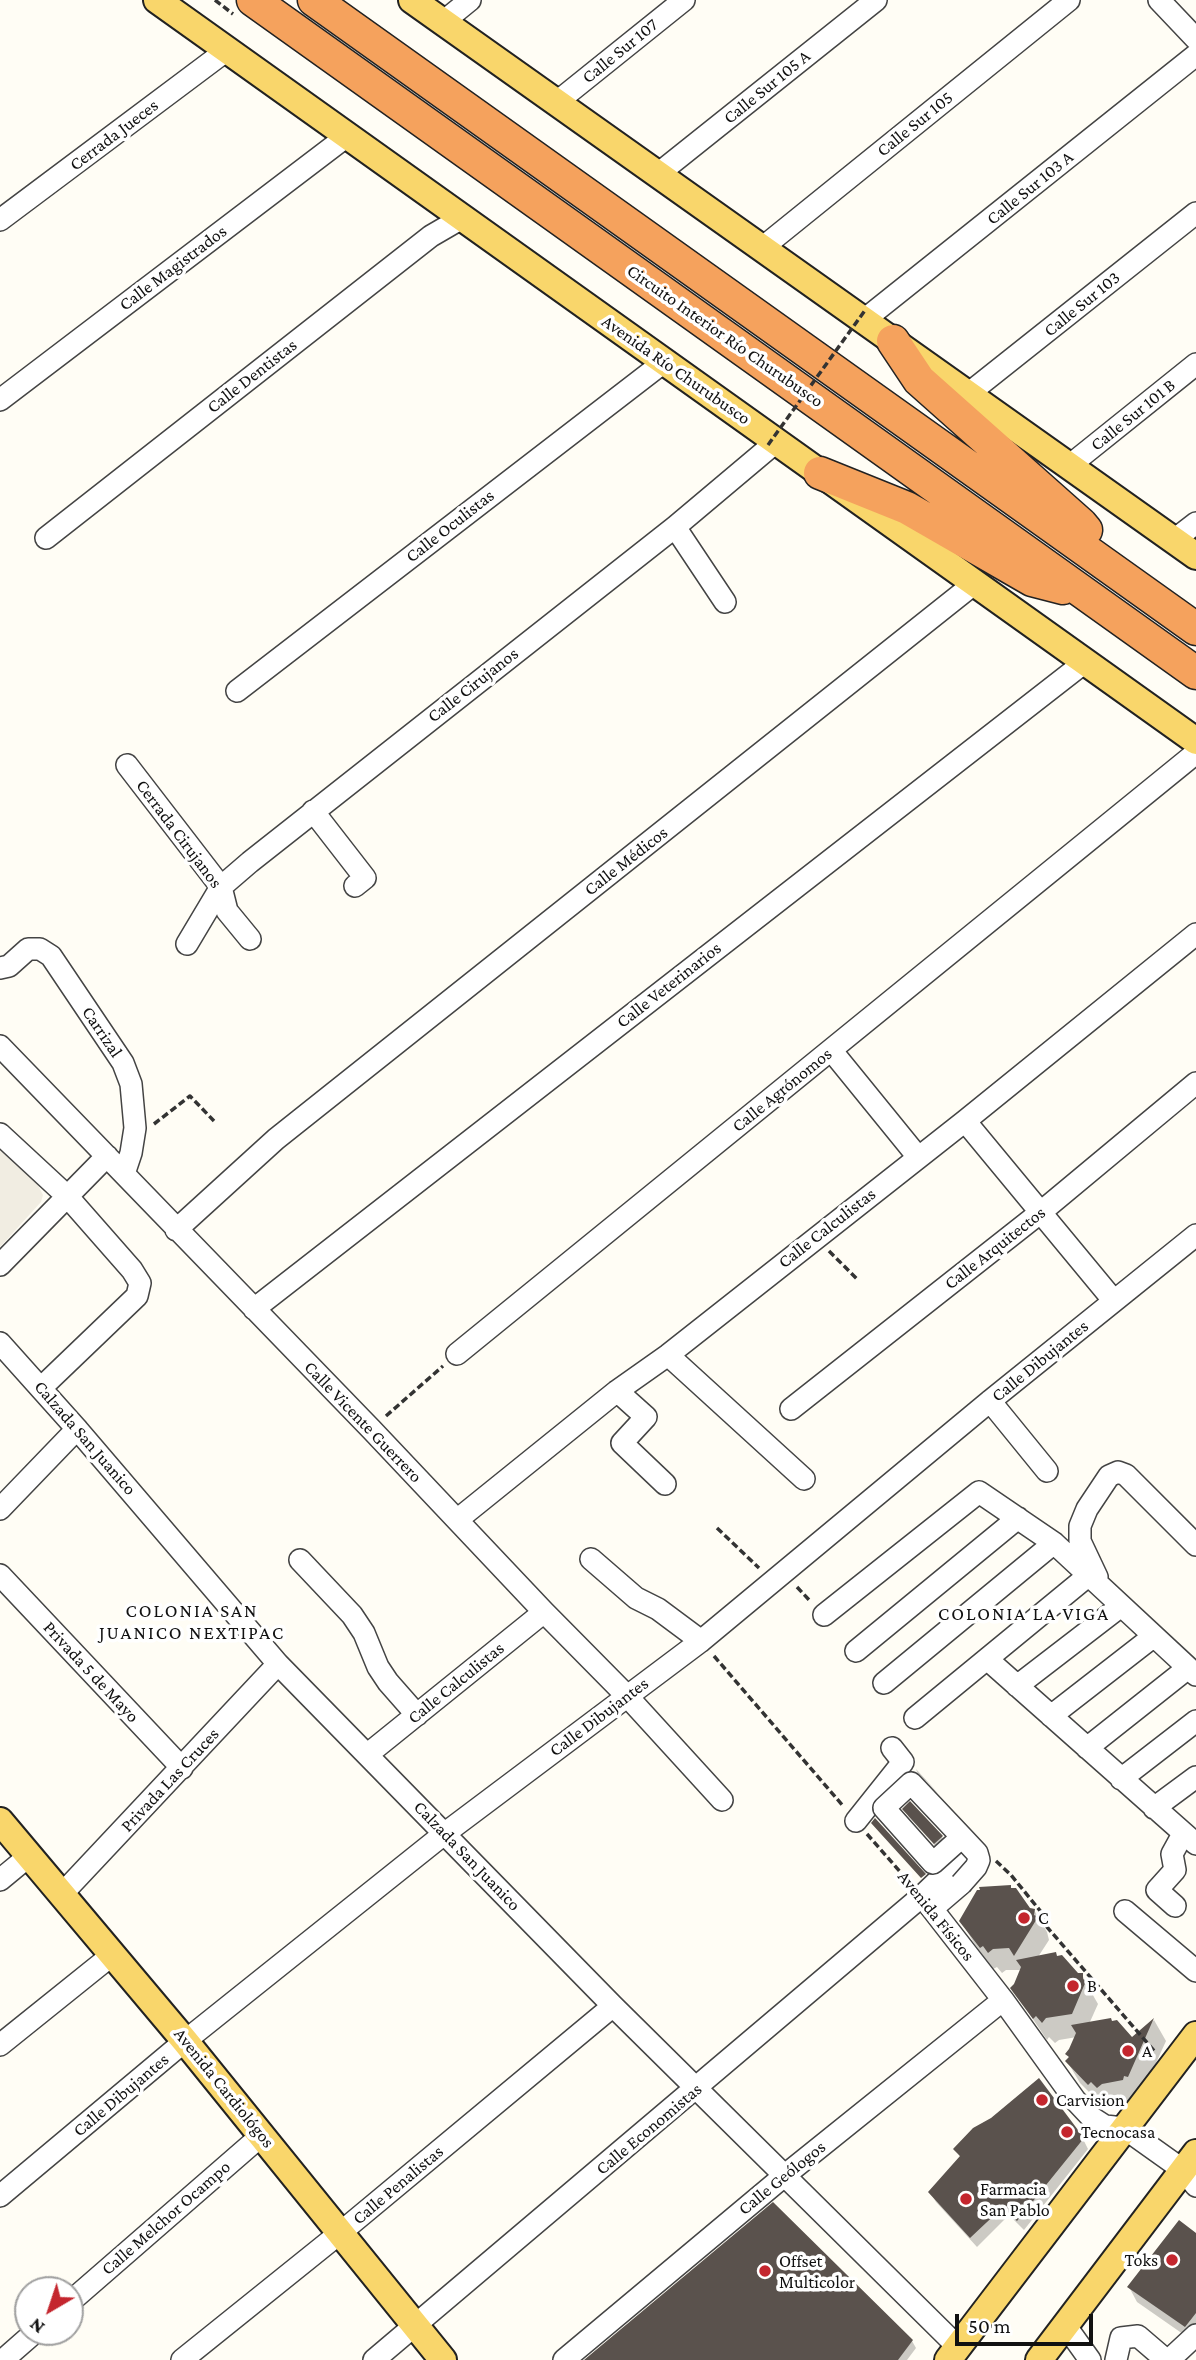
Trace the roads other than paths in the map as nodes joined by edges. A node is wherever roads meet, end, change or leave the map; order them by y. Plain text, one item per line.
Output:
1 (157, 0) edge
2 (314, 0) edge
3 (412, 0) edge
4 (470, 0) edge
5 (684, 0) edge
6 (876, 0) edge
7 (1069, 0) edge
8 (1159, 0) edge
9 (244, 8) edge
10 (443, 22) junction
11 (1196, 38) edge
12 (227, 50) junction
13 (1196, 55) edge
14 (557, 102) junction
15 (347, 135) junction
16 (658, 174) junction
17 (1196, 213) edge
18 (462, 218) junction
19 (0, 220) edge
20 (762, 248) junction
21 (865, 314) junction
22 (893, 341) junction
23 (664, 362) junction
24 (1196, 364) edge
25 (968, 394) junction
26 (0, 400) edge
27 (772, 443) junction
28 (1069, 466) junction
29 (820, 473) junction
30 (1196, 523) edge
31 (675, 527) junction
32 (46, 538) dead end
33 (1174, 540) junction
34 (1196, 556) edge
35 (1113, 569) junction
36 (975, 583) junction
37 (1088, 594) junction
38 (725, 602) dead end
39 (1196, 629) edge
40 (1085, 662) junction
41 (1196, 673) edge
42 (237, 691) dead end
43 (1196, 741) edge
44 (1196, 753) edge
45 (127, 765) dead end
46 (313, 811) junction
47 (355, 886) dead end
48 (221, 887) junction
49 (1196, 934) edge
50 (250, 939) dead end
51 (187, 944) dead end
52 (0, 968) edge
53 (0, 1047) edge
54 (831, 1050) junction
55 (1196, 1083) edge
56 (965, 1121) junction
57 (0, 1134) edge
58 (107, 1156) junction
59 (918, 1157) junction
60 (124, 1174) junction
61 (67, 1196) junction
62 (1041, 1212) junction
63 (176, 1230) junction
64 (1196, 1235) edge
65 (0, 1265) edge
66 (1114, 1301) junction
67 (254, 1309) junction
68 (0, 1343) edge
69 (457, 1354) road end
70 (668, 1355) junction
71 (41, 1388) junction
72 (617, 1391) junction
73 (990, 1401) junction
74 (791, 1409) dead end
75 (77, 1429) junction
76 (1047, 1471) dead end
77 (804, 1479) dead end
78 (665, 1485) dead end
79 (0, 1509) edge
80 (1018, 1518) junction
81 (457, 1520) junction
82 (1054, 1543) junction
83 (1196, 1545) edge
84 (591, 1559) dead end
85 (300, 1560) dead end
86 (0, 1575) edge
87 (1096, 1582) junction
88 (1121, 1605) junction
89 (544, 1612) junction
90 (824, 1615) dead end
91 (1154, 1636) junction
92 (701, 1641) junction
93 (856, 1651) dead end
94 (987, 1659) junction
95 (278, 1664) junction
96 (1192, 1672) edge
97 (884, 1683) dead end
98 (1017, 1686) junction
99 (627, 1696) junction
100 (417, 1715) junction
101 (1051, 1716) junction
102 (915, 1718) dead end
103 (1196, 1721) edge
104 (892, 1748) dead end
105 (1087, 1748) junction
106 (368, 1754) junction
107 (182, 1768) junction
108 (1196, 1777) edge
109 (1121, 1779) junction
110 (722, 1800) dead end
111 (1154, 1808) junction
112 (0, 1821) edge
113 (856, 1821) road end
114 (444, 1834) junction
115 (1189, 1839) edge
116 (965, 1848) road end
117 (29, 1856) junction
118 (0, 1880) edge
119 (61, 1895) junction
120 (927, 1902) junction
121 (1175, 1906) dead end
122 (1125, 1912) dead end
123 (112, 1955) junction
124 (1196, 1971) edge
125 (1003, 2000) junction
126 (613, 2006) junction
127 (1196, 2035) edge
128 (185, 2041) junction
129 (0, 2045) edge
130 (697, 2088) junction
131 (1124, 2128) junction
132 (262, 2135) junction
133 (1192, 2170) edge
134 (784, 2176) junction
135 (0, 2196) edge
136 (340, 2233) junction
137 (84, 2290) edge
138 (1065, 2325) junction
139 (415, 2326) junction
140 (1196, 2335) edge
141 (19, 2346) edge
142 (953, 2353) edge
143 (3, 2360) edge
144 (182, 2360) edge
145 (374, 2360) edge
146 (443, 2360) edge
147 (564, 2360) edge
148 (1038, 2360) edge
149 (1090, 2360) edge
150 (1116, 2360) edge
151 (1168, 2360) edge

1 - 12 main road, Avenida Río Churubusco
2 - 35 highway, Circuito Interior Río Churubusco
3 - 10 main road
4 - 10 street
5 - 14 street, Calle Sur 107
6 - 16 street, Calle Sur 105 A
7 - 20 street, Calle Sur 105
8 - 11 street
9 - 37 highway, Circuito Interior Río Churubusco
10 - 14 main road
12 - 15 main road, Avenida Río Churubusco
12 - 19 street, Cerrada Jueces
13 - 21 street, Calle Sur 103 A
14 - 16 main road
15 - 18 main road, Avenida Río Churubusco
15 - 26 street, Calle Magistrados
16 - 20 main road
17 - 25 street, Calle Sur 103
18 - 23 main road, Avenida Río Churubusco
18 - 32 street, Calle Dentistas
20 - 21 main road
21 - 22 main road
22 - 25 main road
22 - 35 highway
23 - 27 main road, Avenida Río Churubusco
23 - 42 street, Calle Oculistas
24 - 28 street, Calle Sur 101 B
25 - 28 main road
27 - 29 main road, Avenida Río Churubusco
27 - 31 street, Calle Cirujanos
28 - 33 main road
29 - 36 main road, Avenida Río Churubusco
29 - 37 highway
30 - 33 street
31 - 38 street
31 - 46 street, Calle Cirujanos
33 - 34 main road
35 - 39 highway, Circuito Interior Río Churubusco
36 - 40 main road, Avenida Río Churubusco
36 - 63 street, Calle Médicos
37 - 41 highway, Circuito Interior Río Churubusco
40 - 43 main road, Avenida Río Churubusco
40 - 67 street, Calle Veterinarios
44 - 54 street, Calle Agrónomos
45 - 48 street, Cerrada Cirujanos
46 - 47 street
46 - 48 street, Calle Cirujanos
48 - 50 street, Cerrada Cirujanos
48 - 51 street, Calle Cirujanos
49 - 56 street, Calle Calculistas
52 - 60 street, Carrizal
53 - 58 street, Calle Vicente Guerrero
54 - 59 street
54 - 69 street, Calle Agrónomos
55 - 62 street, Calle Arquitectos
56 - 59 street, Calle Calculistas
56 - 62 street
57 - 61 street
58 - 60 street, Calle Vicente Guerrero
58 - 61 street
59 - 70 street, Calle Calculistas
60 - 63 street, Calle Vicente Guerrero
61 - 65 street
61 - 71 street
62 - 66 street
62 - 74 street, Calle Arquitectos
63 - 67 street, Calle Vicente Guerrero
64 - 66 street, Calle Dibujantes
66 - 73 street, Calle Dibujantes
67 - 81 street, Calle Vicente Guerrero
68 - 71 street, Calzada San Juanico
70 - 72 street, Calle Calculistas
70 - 77 street
71 - 75 street, Calzada San Juanico
72 - 78 street
72 - 81 street, Calle Calculistas
73 - 76 street
73 - 92 street, Calle Dibujantes
75 - 79 street
75 - 95 street, Calzada San Juanico
80 - 82 street
80 - 90 street
80 - 93 street
81 - 89 street, Calle Vicente Guerrero
82 - 87 street
82 - 97 street
83 - 87 street
84 - 92 street
85 - 100 street
86 - 107 street, Privada 5 de Mayo
87 - 88 street
87 - 94 street
88 - 91 street
88 - 98 street
89 - 99 street, Calle Vicente Guerrero
89 - 100 street, Calle Calculistas
91 - 96 street
91 - 101 street
92 - 99 street, Calle Dibujantes
94 - 98 street
94 - 102 street
95 - 106 street, Calzada San Juanico
95 - 107 street, Privada Las Cruces
96 - 105 street
98 - 101 street
99 - 110 street, Calle Vicente Guerrero
99 - 114 street, Calle Dibujantes
100 - 106 street, Calle Calculistas
101 - 105 street
103 - 109 street
104 - 113 street
105 - 109 street
106 - 114 street, Calzada San Juanico
107 - 119 street, Privada Las Cruces
108 - 111 street
109 - 111 street
111 - 115 street
112 - 117 main road, Avenida Cardiológos
114 - 126 street, Calzada San Juanico
114 - 128 street, Calle Dibujantes
115 - 121 street
116 - 120 street, Calle Economistas, bridge
117 - 118 street
117 - 119 main road, Avenida Cardiológos
119 - 123 main road, Avenida Cardiológos
120 - 125 street, Avenida Físicos
120 - 130 street, Calle Economistas
122 - 124 street
123 - 128 main road, Avenida Cardiológos
123 - 129 street
125 - 131 street, Avenida Físicos
125 - 134 street, Calle Geólogos
126 - 130 street, Calzada San Juanico
126 - 136 street, Calle Penalistas
127 - 131 main road
128 - 132 main road, Avenida Cardiológos
128 - 135 street, Calle Dibujantes
130 - 134 street, Calzada San Juanico
130 - 139 street, Calle Economistas
131 - 133 street, Avenida Físicos
131 - 142 main road
132 - 136 main road, Avenida Cardiológos
132 - 137 street, Calle Melchor Ocampo
133 - 138 main road
134 - 142 street, Calzada San Juanico
134 - 147 street, Calle Geólogos
136 - 139 main road, Avenida Cardiológos
136 - 144 street, Calle Penalistas
138 - 148 main road
138 - 149 street
139 - 145 street, Calle Economistas
139 - 146 main road, Avenida Cardiológos
140 - 151 street
141 - 143 street
150 - 151 street

